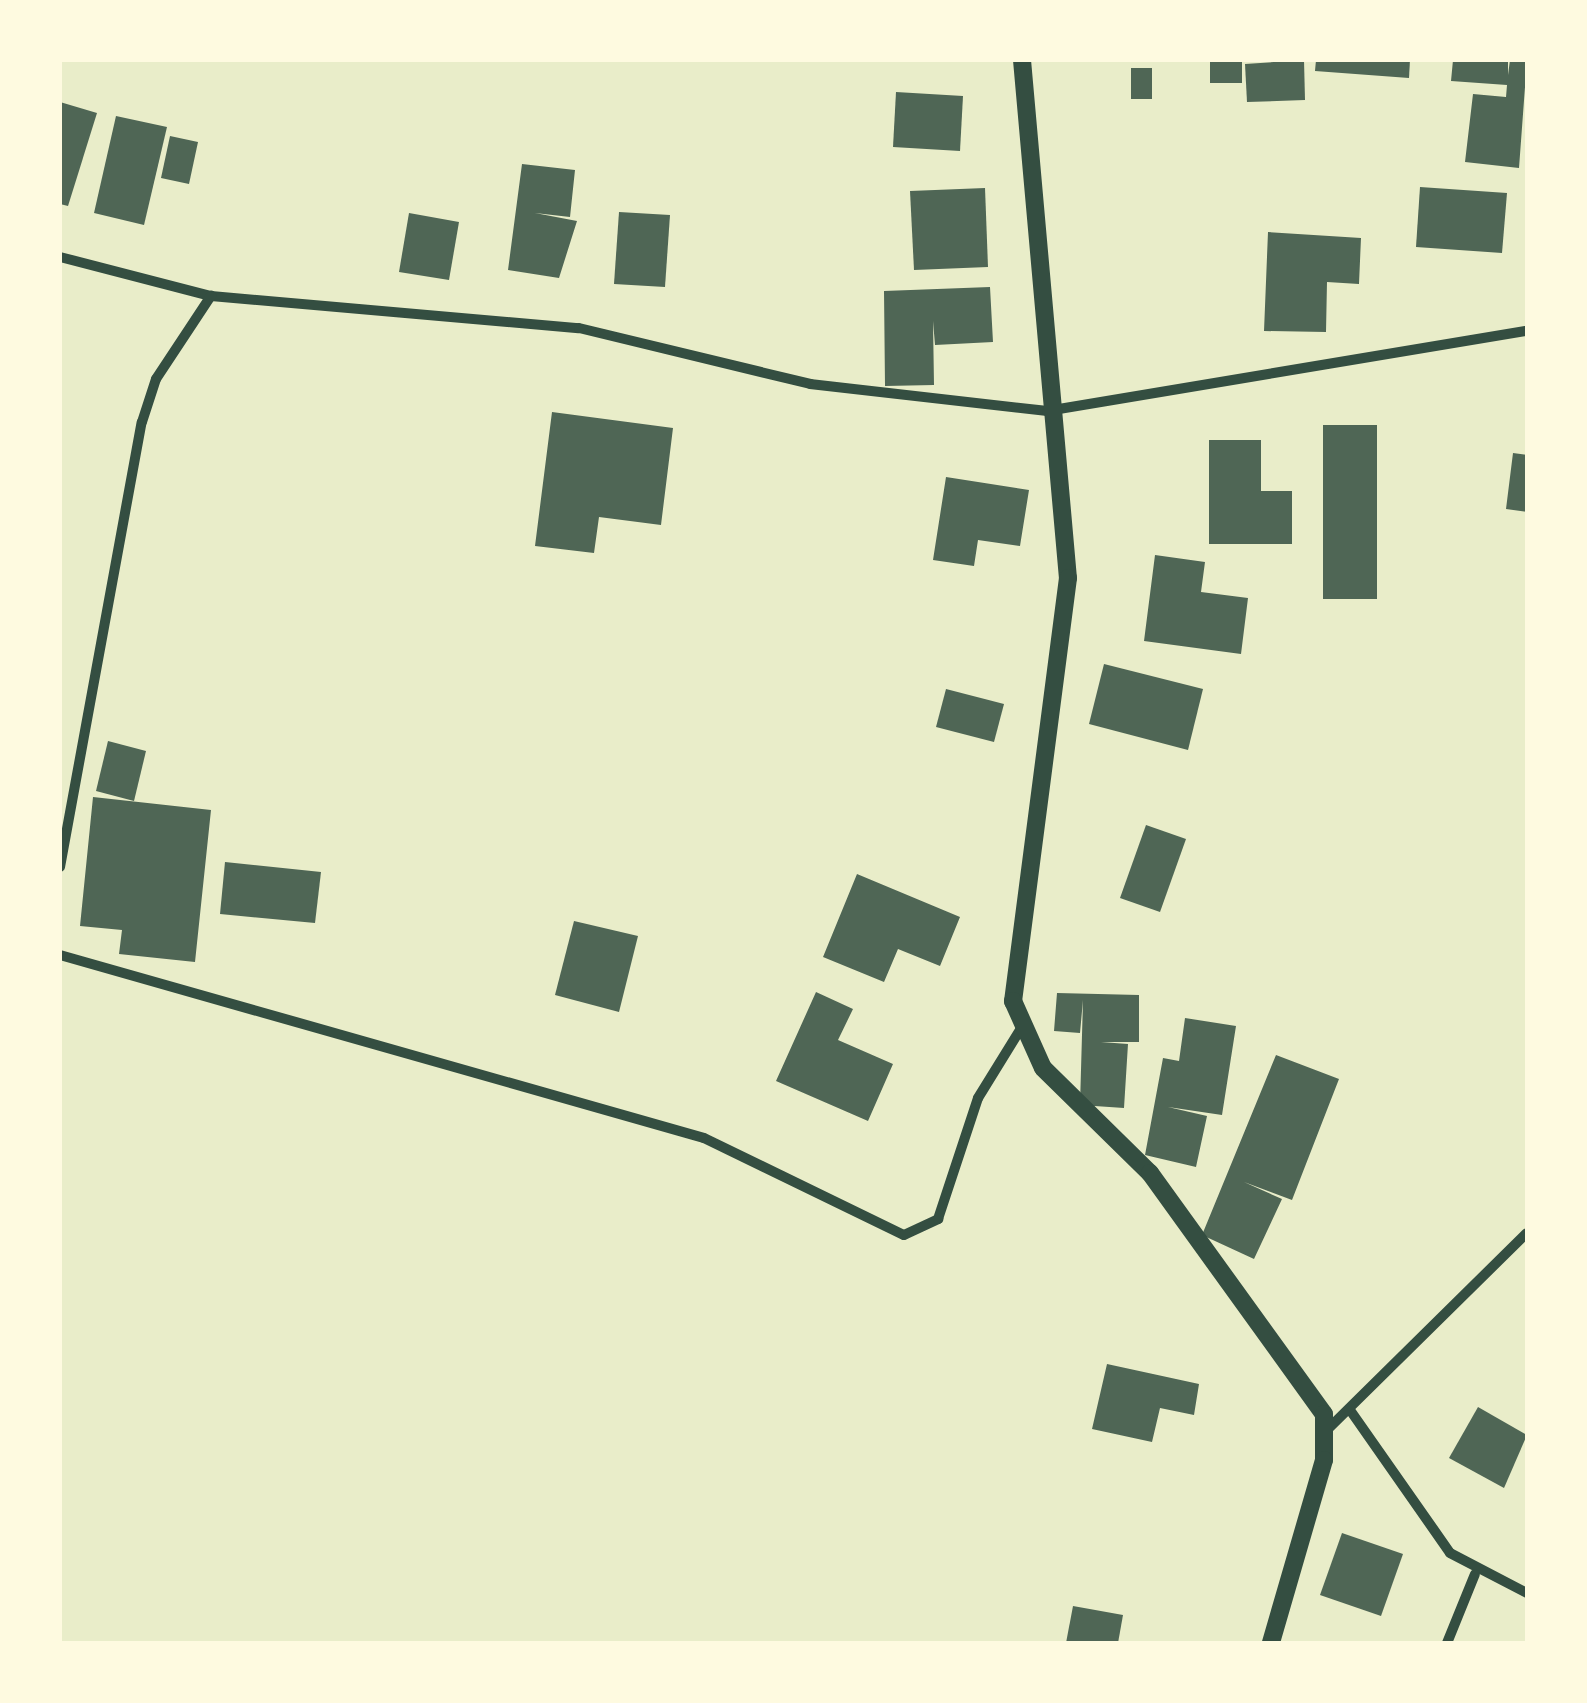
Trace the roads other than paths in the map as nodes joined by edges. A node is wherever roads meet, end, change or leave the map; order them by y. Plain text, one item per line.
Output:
1 (1022, 60) edge
2 (60, 257) edge
3 (211, 296) junction
4 (1527, 331) edge
5 (1046, 411) junction
6 (60, 866) edge
7 (60, 955) edge
8 (1020, 1030) junction
9 (1527, 1233) edge
10 (1350, 1410) junction
11 (1328, 1430) junction
12 (1475, 1574) junction
13 (1527, 1593) edge
14 (1270, 1643) edge
15 (1446, 1643) edge

1 - 5 street
2 - 3 street
3 - 5 street
3 - 6 street
4 - 5 street
5 - 8 street
7 - 8 street
8 - 11 street
9 - 10 street
10 - 11 street
10 - 12 street
11 - 14 street
12 - 13 street
12 - 15 street

